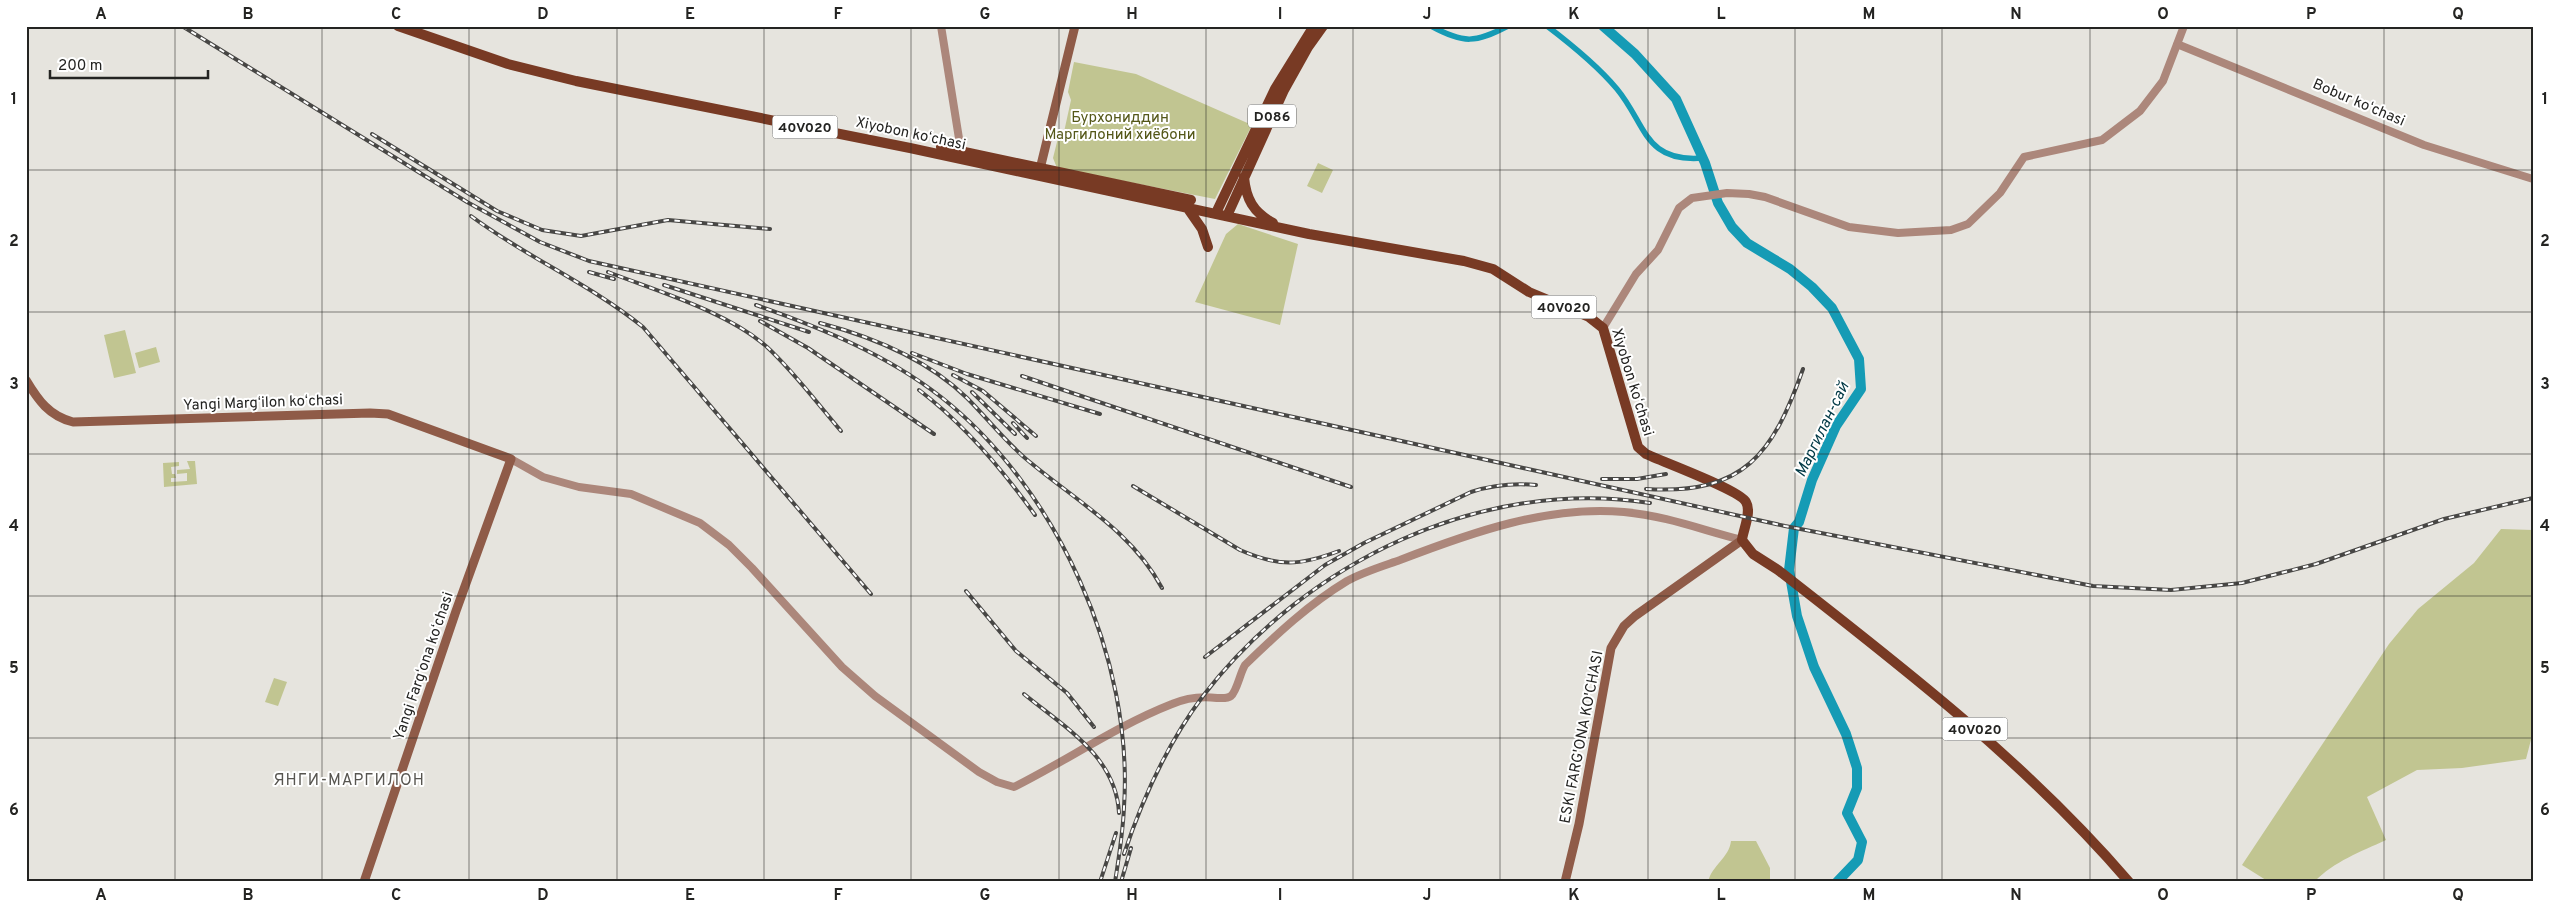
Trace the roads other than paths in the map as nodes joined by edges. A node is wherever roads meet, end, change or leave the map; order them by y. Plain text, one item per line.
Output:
1 (398, 26) edge
2 (415, 26) edge
3 (941, 26) edge
4 (1075, 26) edge
5 (1314, 26) edge
6 (1323, 26) edge
7 (2184, 26) edge
8 (2177, 44) junction
9 (636, 91) junction
10 (1254, 132) junction
11 (1264, 137) junction
12 (961, 151) junction
13 (1039, 172) junction
14 (1244, 175) junction
15 (2533, 179) edge
16 (1186, 206) junction
17 (1217, 210) junction
18 (1228, 213) junction
19 (1280, 227) junction
20 (1208, 247) dead end
21 (1603, 328) junction
22 (26, 380) edge
23 (511, 460) junction
24 (1742, 540) junction
25 (364, 882) edge
26 (1564, 882) edge
27 (2129, 882) edge

1 - 9 main road, Xiyobon koʻchasi / 40V020
2 - 9 main road, Xiyobon koʻchasi / 40V020
3 - 12 street
4 - 13 main road
5 - 10 main road, D086
6 - 11 main road, D086
7 - 8 street
8 - 15 street, Bobur koʻchasi
8 - 21 street
9 - 12 main road, Xiyobon koʻchasi / 40V020
9 - 13 main road, Xiyobon koʻchasi / 40V020
10 - 11 main road
10 - 17 main road, D086
11 - 14 main road, D086
12 - 13 main road, Xiyobon koʻchasi / 40V020
13 - 16 main road, Xiyobon koʻchasi / 40V020
13 - 17 main road, Xiyobon koʻchasi / 40V020
14 - 18 main road, D086
14 - 19 main road
16 - 17 main road, Xiyobon koʻchasi / 40V020
16 - 20 main road
17 - 18 main road, 40V020
18 - 19 main road, Xiyobon koʻchasi / 40V020
19 - 21 main road, Xiyobon koʻchasi / 40V020
21 - 24 main road, Xiyobon koʻchasi / 40V020
22 - 23 main road, Yangi Margʻilon koʻchasi
23 - 24 street
23 - 25 main road, Yangi Fargʻona koʻchasi
24 - 26 main road, ESKI FARG'ONA KO'CHASI
24 - 27 main road, 40V020

